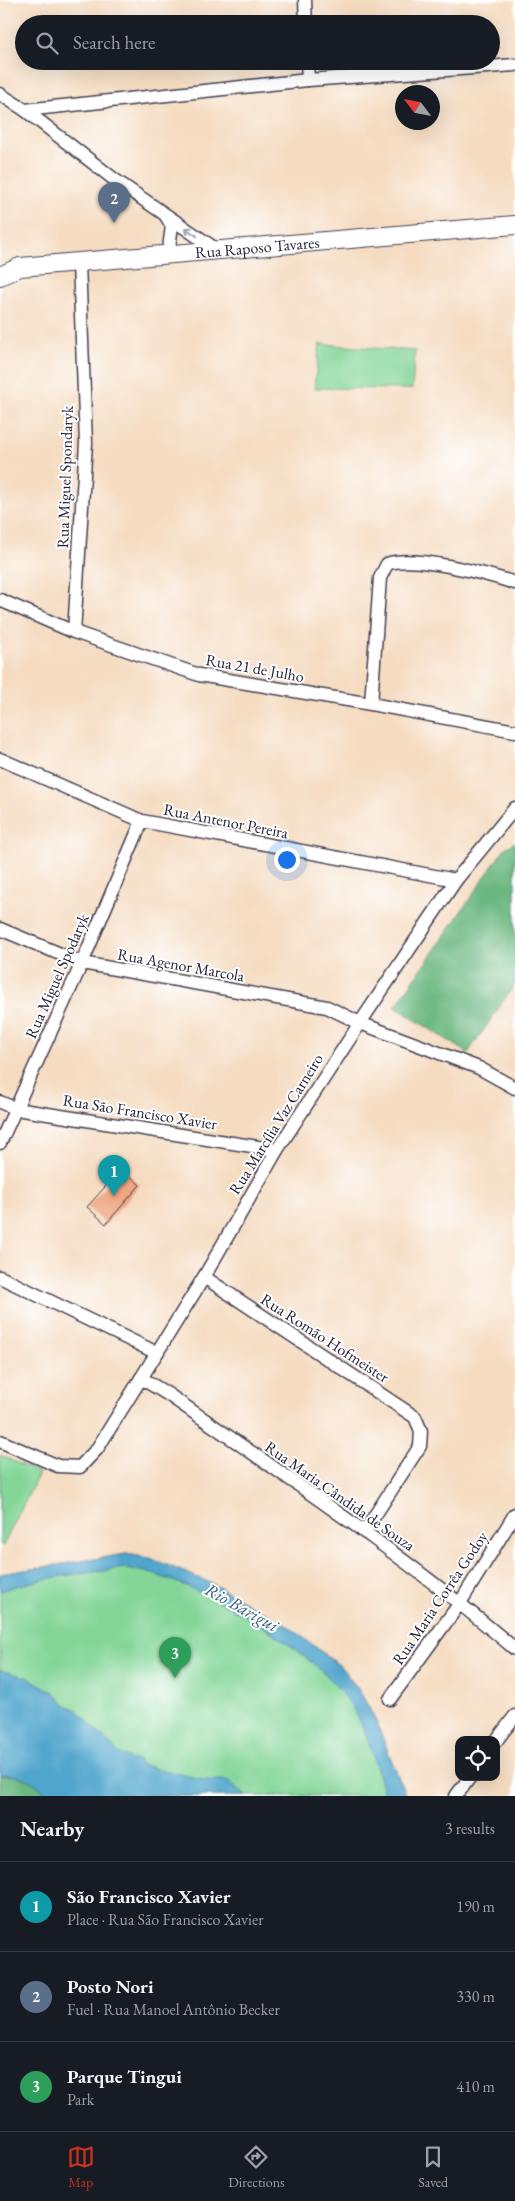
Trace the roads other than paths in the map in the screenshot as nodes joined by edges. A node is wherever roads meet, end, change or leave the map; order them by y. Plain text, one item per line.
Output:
1 (305, 0) edge
2 (306, 15) edge
3 (515, 65) edge
4 (500, 66) edge
5 (308, 70) edge
6 (446, 70) edge
7 (308, 80) junction
8 (0, 94) edge
9 (25, 110) junction
10 (164, 214) junction
11 (515, 225) edge
12 (217, 250) junction
13 (168, 255) junction
14 (79, 263) junction
15 (0, 276) edge
16 (515, 583) edge
17 (0, 600) edge
18 (74, 632) junction
19 (370, 704) junction
20 (515, 730) edge
21 (0, 759) edge
22 (515, 808) edge
23 (142, 821) junction
24 (456, 880) junction
25 (0, 929) edge
26 (82, 963) junction
27 (360, 1023) junction
28 (515, 1088) edge
29 (0, 1102) edge
30 (16, 1109) junction
31 (0, 1143) edge
32 (277, 1150) junction
33 (0, 1277) edge
34 (204, 1277) junction
35 (157, 1353) junction
36 (141, 1378) junction
37 (0, 1441) edge
38 (515, 1514) edge
39 (364, 1532) junction
40 (460, 1602) junction
41 (515, 1649) edge
42 (390, 1699) dead end
43 (515, 1716) edge
44 (500, 1736) edge
45 (467, 1781) edge
46 (456, 1796) edge

1 - 2 street
3 - 4 street
5 - 7 street
6 - 7 street
7 - 9 street
8 - 9 street
9 - 10 street
12 -> 10 street
10 - 13 street
11 - 12 main road, Rua Raposo Tavares
12 - 13 main road, Rua Raposo Tavares
13 - 14 main road, Rua Raposo Tavares
14 - 15 main road, Rua Raposo Tavares
14 - 18 street, Rua Miguel Spondaryk
16 - 19 street
17 - 18 street, Rua 21 de Julho
18 - 19 street, Rua 21 de Julho
19 - 20 street, Rua 21 de Julho
21 - 23 street, Rua Antenor Pereira
22 - 24 street, Rua Marcília Vaz Carneiro
23 - 24 street, Rua Antenor Pereira
23 - 26 street, Rua Miguel Spodaryk
24 - 27 street, Rua Marcília Vaz Carneiro
25 - 26 street, Rua Agenor Marcola
26 - 27 street, Rua Agenor Marcola
26 - 30 street, Rua Miguel Spodaryk
27 - 28 street, Rua Agenor Marcola
27 - 32 street, Rua Marcília Vaz Carneiro
29 - 30 street, Rua São Francisco Xavier
30 - 31 street, Rua Miguel Spodaryk
30 - 32 street, Rua São Francisco Xavier
32 - 34 street, Rua Marcília Vaz Carneiro
33 - 35 street
34 - 35 street, Rua Marcília Vaz Carneiro
34 - 39 street, Rua Romão Hofmeister
35 - 36 street, Rua Marcília Vaz Carneiro
36 - 37 street, Rua Marcília Vaz Carneiro
36 - 39 street, Rua Maria Cândida de Souza
38 - 40 street, Rua Maria Corrêa Godoy
39 - 40 street, Rua Maria Cândida de Souza
40 - 41 street, Rua Maria Cândida de Souza
40 - 42 street, Rua Maria Corrêa Godoy
43 - 44 street
45 - 46 street

